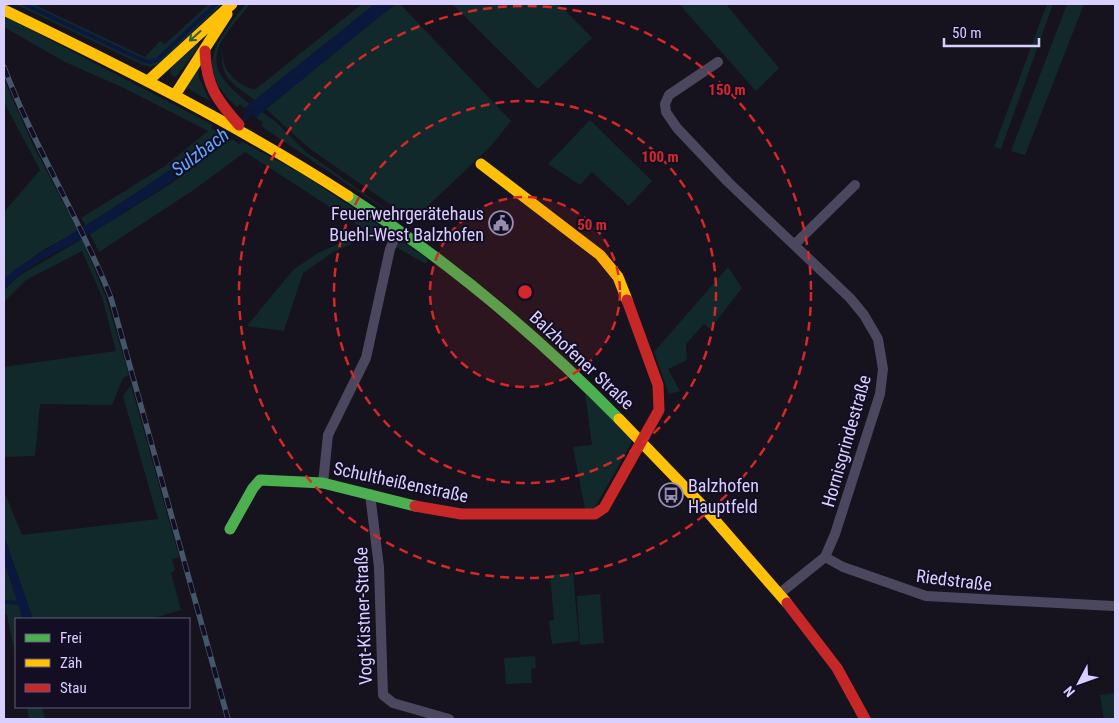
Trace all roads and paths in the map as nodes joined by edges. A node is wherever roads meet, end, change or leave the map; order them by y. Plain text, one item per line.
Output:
1 (233, 4) edge
2 (4, 10) edge
3 (204, 51) junction
4 (718, 62) dead end
5 (148, 81) junction
6 (175, 95) junction
7 (224, 116) junction
8 (481, 164) dead end
9 (855, 185) dead end
10 (398, 230) junction
11 (795, 244) junction
12 (642, 441) junction
13 (323, 483) junction
14 (370, 494) junction
15 (230, 529) dead end
16 (825, 557) junction
17 (779, 594) junction
18 (1114, 606) dead end
19 (449, 719) edge
20 (865, 719) edge

1 - 3 street
1 -> 5 street
2 - 5 street, Balzhofener Straße
3 - 6 street
3 - 7 street
4 - 11 street, Hornisgrindestraße
5 - 6 street, Balzhofener Straße
6 - 7 street, Balzhofener Straße
7 - 10 street, Balzhofener Straße
8 - 12 street, Balzhofener Straße
9 - 11 street
10 - 12 street, Balzhofener Straße
10 - 13 street
11 - 16 street, Hornisgrindestraße
12 - 14 street, Schultheißenstraße
12 - 17 street, Balzhofener Straße
13 - 14 street, Schultheißenstraße
13 - 15 street, Schultheißenstraße
14 - 19 street, Vogt-Kistner-Straße
16 - 17 street
16 - 18 street, Riedstraße
17 - 20 street, Balzhofener Straße

